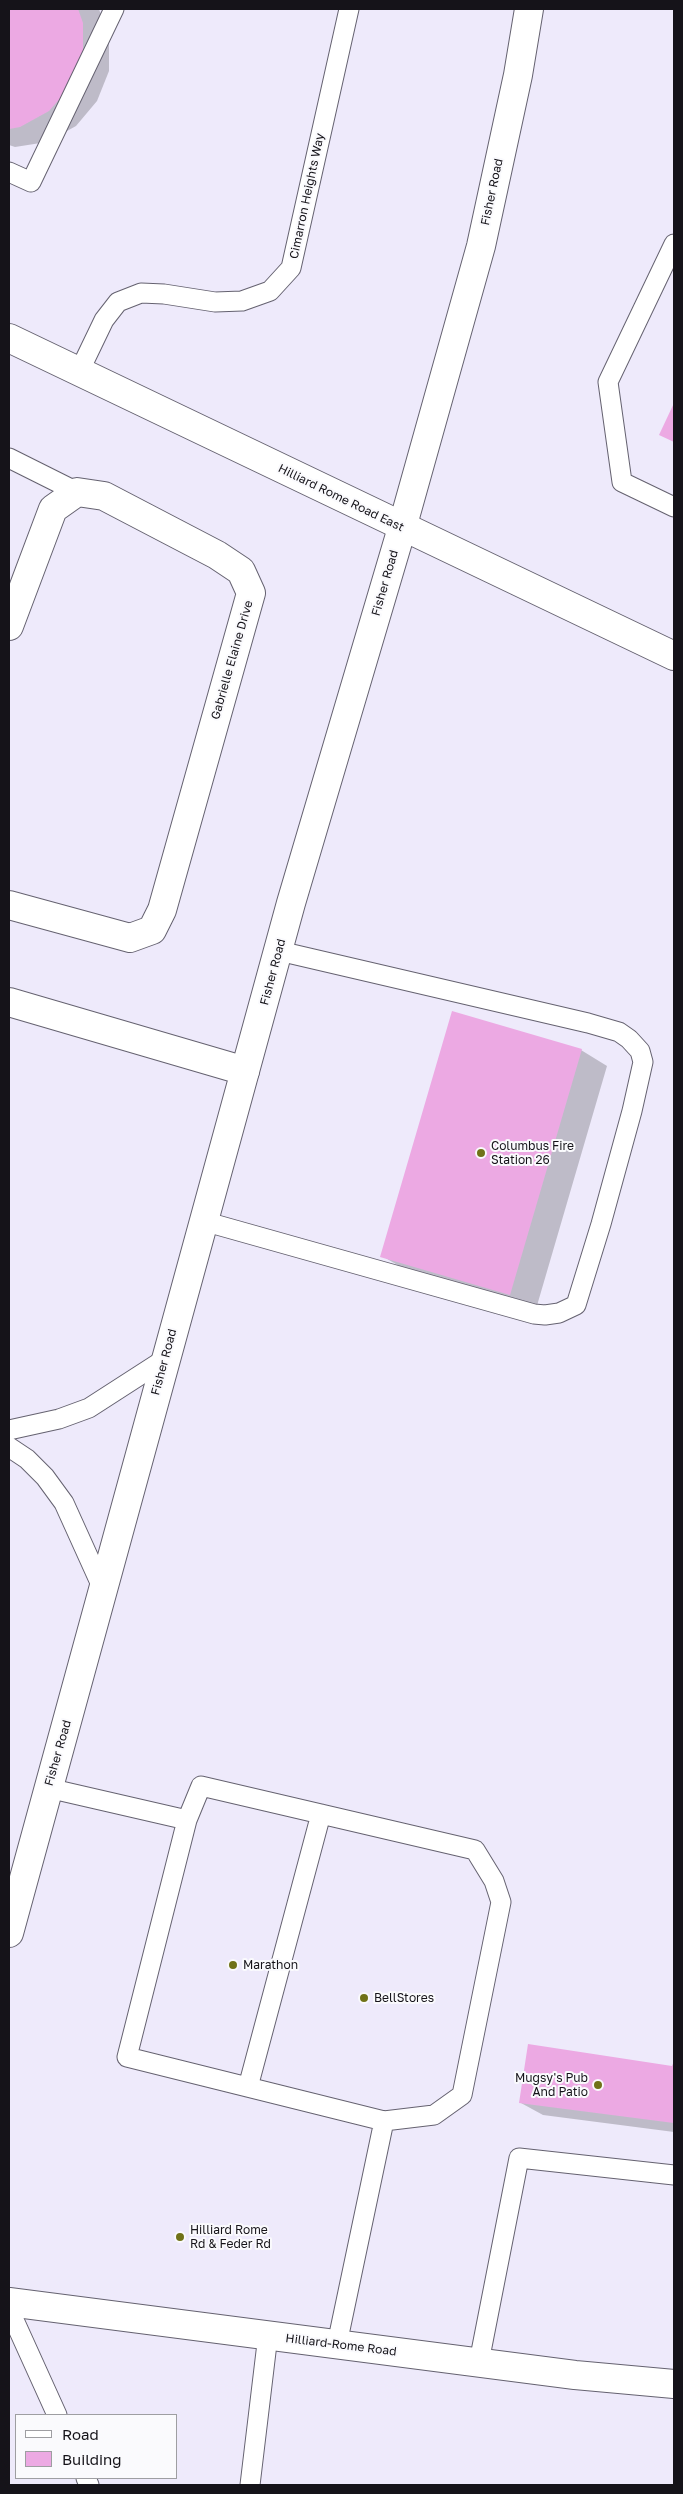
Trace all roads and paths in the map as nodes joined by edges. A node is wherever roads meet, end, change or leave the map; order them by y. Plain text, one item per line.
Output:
1 (114, 9) edge
2 (349, 9) edge
3 (529, 9) edge
4 (9, 172) edge
5 (674, 244) edge
6 (9, 338) edge
7 (79, 372) junction
8 (9, 458) edge
9 (77, 492) junction
10 (674, 507) edge
11 (402, 528) junction
12 (9, 626) edge
13 (674, 656) edge
14 (9, 905) edge
15 (279, 950) junction
16 (9, 1002) edge
17 (245, 1070) junction
18 (203, 1221) junction
19 (165, 1360) junction
20 (9, 1430) edge
21 (9, 1447) edge
22 (102, 1588) junction
23 (48, 1788) junction
24 (321, 1814) junction
25 (187, 1820) junction
26 (9, 1933) edge
27 (248, 2087) junction
28 (384, 2121) junction
29 (674, 2175) edge
30 (9, 2302) edge
31 (9, 2309) edge
32 (268, 2336) junction
33 (337, 2344) junction
34 (479, 2362) junction
35 (674, 2384) edge
36 (57, 2414) edge
37 (250, 2485) edge

1 - 4 lane
2 - 7 lane, Cimarron Heights Way
3 - 11 main road, Fisher Road
5 - 10 lane
6 - 7 main road, Hilliard Rome Road East
7 - 11 main road, Hilliard Rome Road East
8 - 9 lane
9 - 12 main road
9 - 14 main road, Gabrielle Elaine Drive
11 - 13 main road, Hilliard Rome Road East
11 - 15 main road, Fisher Road
15 - 17 main road, Fisher Road
15 - 18 lane
16 - 17 main road
17 - 18 main road, Fisher Road
18 - 19 main road, Fisher Road
19 - 20 lane
19 - 22 main road, Fisher Road
21 - 22 lane
22 - 23 main road, Fisher Road
23 - 25 lane
23 - 26 main road, Fisher Road
24 - 25 lane
24 - 27 lane
24 - 28 lane
25 - 27 lane
27 - 28 lane
28 - 33 lane
29 - 34 lane
30 - 32 main road, Hilliard-Rome Road
31 - 36 lane
32 - 33 main road, Hilliard-Rome Road
32 - 37 lane
33 - 34 main road, Hilliard-Rome Road
34 - 35 main road, Hilliard-Rome Road

